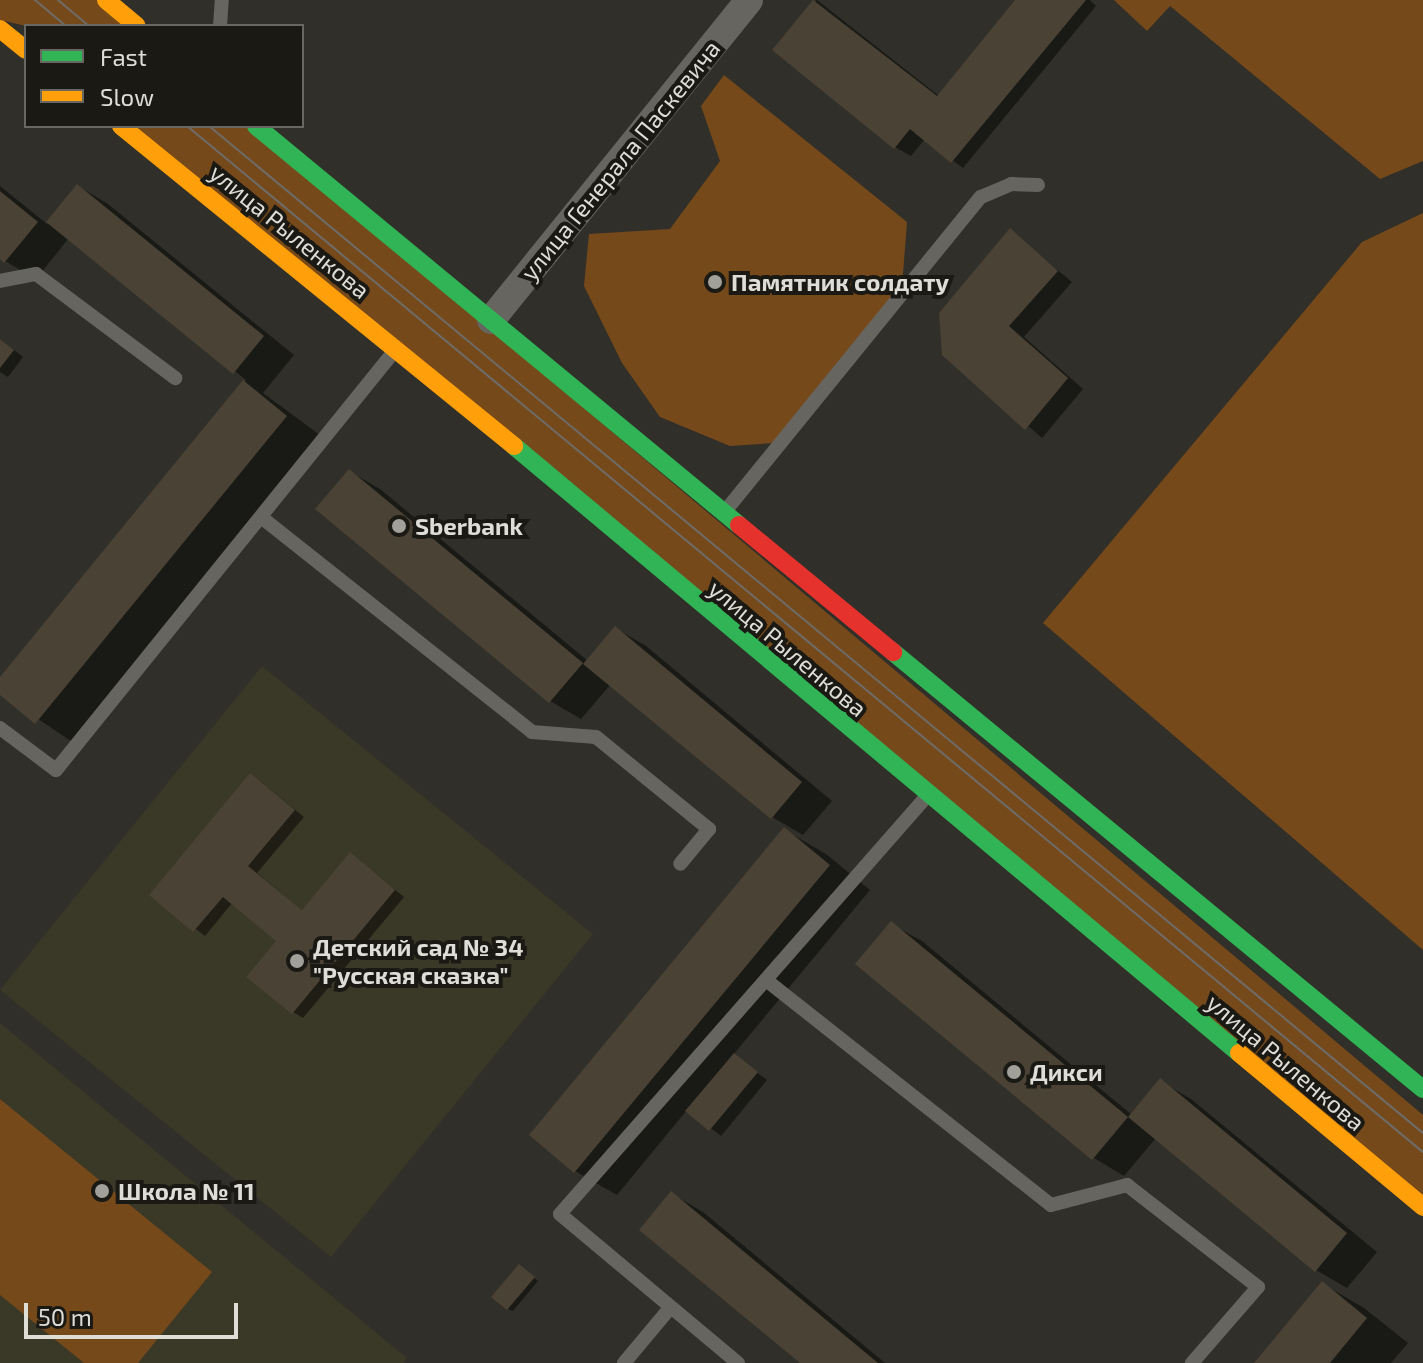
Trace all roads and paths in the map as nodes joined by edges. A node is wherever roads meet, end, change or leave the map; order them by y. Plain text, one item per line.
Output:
1 (106, 0) edge
2 (222, 0) edge
3 (749, 0) edge
4 (135, 24) edge
5 (220, 24) edge
6 (0, 29) edge
7 (24, 48) edge
8 (123, 128) edge
9 (258, 128) edge
10 (1038, 185) dead end
11 (0, 281) edge
12 (491, 320) junction
13 (397, 348) junction
14 (175, 378) dead end
15 (724, 513) junction
16 (261, 517) junction
17 (0, 728) edge
18 (927, 796) junction
19 (680, 864) dead end
20 (766, 980) junction
21 (1423, 1089) edge
22 (1423, 1207) edge
23 (670, 1308) junction
24 (624, 1363) edge
25 (738, 1363) edge
26 (1192, 1363) edge

1 - 4 street
2 - 5 lane
3 - 12 street, улица Генерала Паскевича
6 - 7 street
8 - 13 street, улица Рыленкова
9 - 12 street
10 - 15 lane
11 - 14 lane
12 - 15 street
13 - 16 lane
13 - 18 street, улица Рыленкова
15 - 21 street
16 - 17 lane
16 - 19 lane
18 - 20 lane
18 - 22 street, улица Рыленкова
20 - 23 lane
20 - 26 lane
23 - 24 lane
23 - 25 lane

